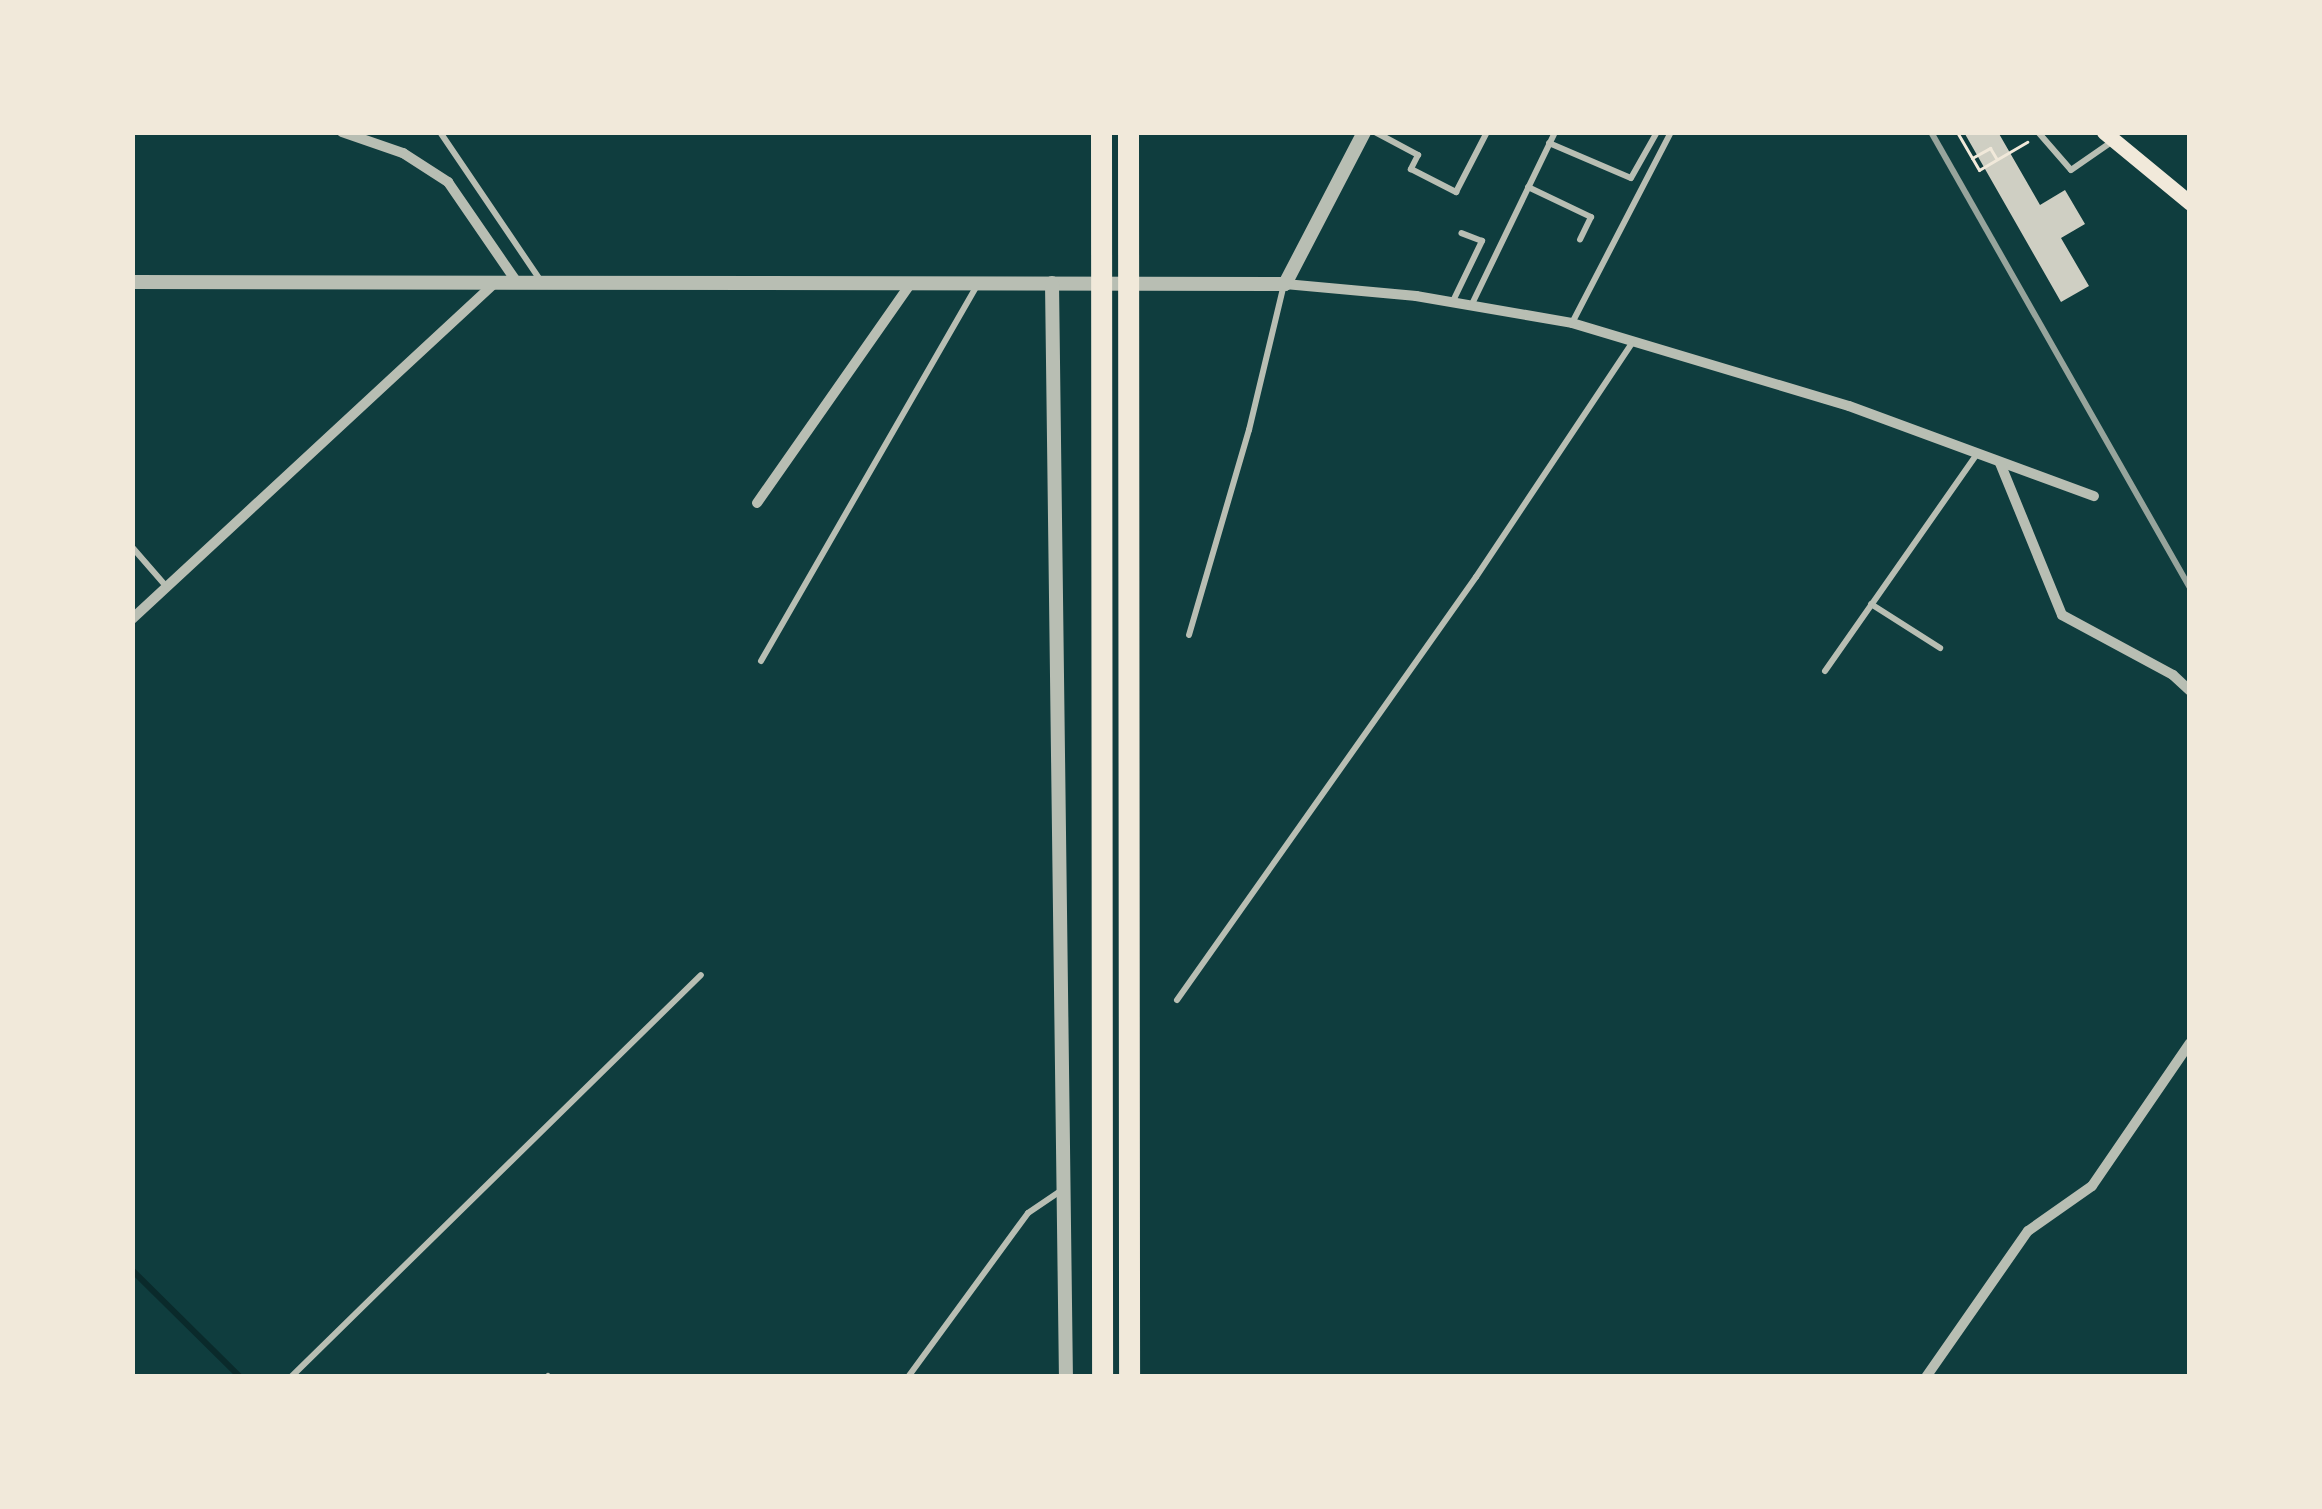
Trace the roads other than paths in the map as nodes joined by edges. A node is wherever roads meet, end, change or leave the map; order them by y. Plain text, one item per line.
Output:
1 (342, 132) edge
2 (440, 132) edge
3 (1100, 132) edge
4 (1127, 132) edge
5 (1364, 132) edge
6 (1375, 132) edge
7 (1487, 132) edge
8 (1555, 132) edge
9 (1657, 132) edge
10 (1671, 132) edge
11 (2039, 134) edge
12 (2109, 136) edge
13 (1549, 143) junction
14 (1528, 187) junction
15 (2190, 203) edge
16 (1461, 233) dead end
17 (1580, 240) dead end
18 (498, 281) junction
19 (516, 281) junction
20 (540, 281) junction
21 (132, 283) edge
22 (911, 283) junction
23 (979, 283) junction
24 (1052, 284) junction
25 (1285, 284) junction
26 (1454, 302) junction
27 (1472, 304) junction
28 (1572, 323) junction
29 (1634, 340) junction
30 (1976, 455) junction
31 (2000, 464) junction
32 (2095, 496) dead end
33 (757, 503) dead end
34 (132, 547) edge
35 (167, 588) junction
36 (1871, 604) junction
37 (132, 619) edge
38 (1189, 634) dead end
39 (1940, 648) dead end
40 (761, 661) dead end
41 (1825, 671) dead end
42 (2190, 691) edge
43 (701, 975) dead end
44 (1177, 1000) dead end
45 (2190, 1042) edge
46 (1062, 1190) junction
47 (291, 1377) edge
48 (908, 1377) edge
49 (1066, 1377) edge
50 (1102, 1377) edge
51 (1130, 1377) edge
52 (1926, 1377) edge

1 - 19 street
2 - 20 lane
3 - 50 highway
4 - 51 highway
5 - 25 street
6 - 7 lane
8 - 13 lane
9 - 13 lane
10 - 28 lane
11 - 12 lane
12 - 15 main road
13 - 14 lane
14 - 17 lane
14 - 27 lane
16 - 26 lane
18 - 19 street
18 - 21 street
18 - 35 street
19 - 20 street
20 - 22 street
22 - 23 street
22 - 33 street
23 - 24 street
23 - 40 lane
24 - 25 street
24 - 46 street
25 - 26 street
25 - 38 lane
26 - 27 street
27 - 28 street
28 - 29 street
29 - 30 street
29 - 44 lane
30 - 31 street
30 - 36 lane
31 - 32 street
31 - 42 street
34 - 35 lane
35 - 37 street
36 - 39 lane
36 - 41 lane
43 - 47 lane
45 - 52 street
46 - 48 lane
46 - 49 street

